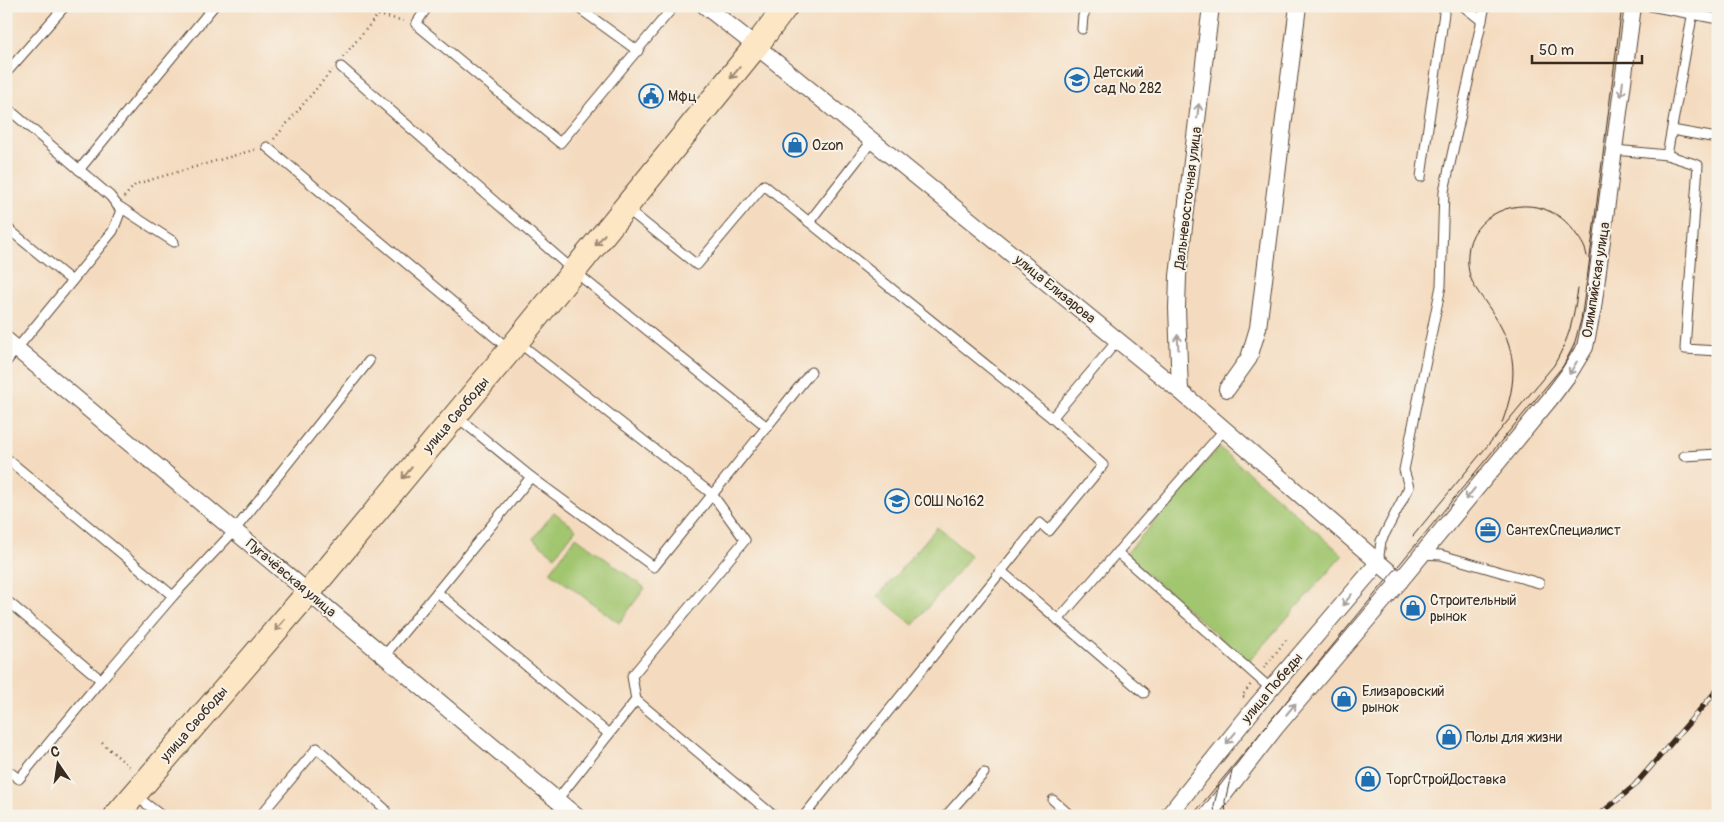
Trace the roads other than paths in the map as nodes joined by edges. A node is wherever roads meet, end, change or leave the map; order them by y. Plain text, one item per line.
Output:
1 (65, 6) edge
2 (214, 6) edge
3 (428, 6) edge
4 (576, 6) edge
5 (674, 6) edge
6 (705, 6) edge
7 (786, 6) edge
8 (1088, 6) edge
9 (1211, 6) edge
10 (1298, 6) edge
11 (1445, 6) edge
12 (1463, 6) edge
13 (1485, 6) edge
14 (1633, 6) edge
15 (1650, 6) edge
16 (1693, 10) edge
17 (1718, 19) edge
18 (1482, 21) junction
19 (1082, 29) dead end
20 (756, 46) junction
21 (638, 51) junction
22 (339, 64) road end
23 (6, 73) edge
24 (6, 107) edge
25 (1672, 130) junction
26 (1711, 137) dead end
27 (872, 141) junction
28 (267, 147) road end
29 (1615, 150) junction
30 (1667, 155) junction
31 (79, 170) junction
32 (1421, 177) dead end
33 (117, 205) junction
34 (626, 208) junction
35 (809, 222) junction
36 (6, 227) edge
37 (174, 242) dead end
38 (574, 271) junction
39 (72, 281) junction
40 (1118, 340) junction
41 (12, 344) edge
42 (514, 346) junction
43 (1718, 351) edge
44 (370, 361) dead end
45 (6, 362) edge
46 (811, 372) dead end
47 (1227, 389) dead end
48 (1180, 391) junction
49 (455, 416) junction
50 (1052, 418) junction
51 (767, 427) junction
52 (1224, 429) junction
53 (1718, 454) edge
54 (1684, 456) dead end
55 (6, 458) edge
56 (531, 477) junction
57 (712, 494) junction
58 (234, 531) junction
59 (1117, 552) junction
60 (1420, 554) junction
61 (1378, 563) junction
62 (1001, 571) junction
63 (1400, 581) junction
64 (1539, 583) dead end
65 (437, 592) junction
66 (308, 593) junction
67 (174, 596) junction
68 (6, 600) edge
69 (1058, 620) junction
70 (384, 656) junction
71 (101, 680) junction
72 (1271, 689) junction
73 (1144, 693) dead end
74 (636, 700) junction
75 (609, 734) junction
76 (6, 769) edge
77 (984, 774) dead end
78 (140, 787) junction
79 (557, 800) junction
80 (1053, 800) dead end
81 (116, 816) edge
82 (162, 816) edge
83 (260, 816) edge
84 (384, 816) edge
85 (576, 816) edge
86 (774, 816) edge
87 (804, 816) edge
88 (946, 816) edge
89 (1071, 816) edge
90 (1168, 816) edge
91 (1207, 816) edge

1 - 23 lane
2 - 31 lane
3 - 21 lane
4 - 21 lane
5 - 21 lane
6 - 20 street, улица Елизарова
7 - 20 street, улица Свободы
8 - 19 lane
48 -> 9 street, Дальневосточная улица
10 - 47 street
11 - 32 lane
12 - 18 lane
13 - 18 lane
14 -> 29 street, Олимпийская улица
15 - 16 lane
16 - 17 lane
16 - 25 lane
18 - 61 lane
20 - 27 street, улица Елизарова
20 -> 34 street, улица Свободы
22 - 38 lane
24 - 31 lane
25 - 26 lane
25 - 30 lane
27 - 35 lane
27 - 40 street, улица Елизарова
28 - 42 lane
29 - 30 lane
29 -> 60 street, Олимпийская улица
30 - 43 lane
31 - 33 lane
33 - 37 lane
33 - 39 lane
34 - 35 lane
34 -> 38 street, улица Свободы
35 - 50 lane
36 - 39 lane
38 - 42 street, улица Свободы
38 - 51 lane
39 - 41 lane
40 - 48 street, улица Елизарова
40 - 50 lane
41 - 45 lane
41 - 58 street, Пугачёвская улица
42 - 49 street, улица Свободы
42 - 57 lane
44 - 58 lane
46 - 51 lane
48 - 52 street, улица Елизарова
49 - 56 lane
49 -> 66 street, улица Свободы
50 - 62 lane
51 - 57 lane
52 - 59 lane
52 - 61 street, улица Елизарова
53 - 54 lane
55 - 67 lane
56 - 57 lane
56 - 65 lane
57 - 74 lane
58 - 66 street, Пугачёвская улица
58 - 67 lane
59 - 69 lane
59 - 72 lane
60 - 63 street, Олимпийская улица
60 - 64 lane
61 - 63 street, улица Елизарова
61 -> 72 street, улица Победы
62 - 69 lane
62 - 87 lane
91 -> 63 street, улица Победы
65 - 70 lane
65 - 75 lane
66 - 70 street, Пугачёвская улица
66 -> 78 street, улица Свободы
67 - 71 lane
68 - 71 lane
69 - 73 lane
70 - 79 street, Пугачёвская улица
71 - 76 lane
72 -> 90 street, улица Победы
74 - 75 lane
74 - 86 lane
75 - 79 lane
77 - 88 lane
78 - 81 street, улица Свободы
78 - 82 lane
79 - 85 street, Пугачёвская улица
80 - 89 lane
83 - 84 lane

